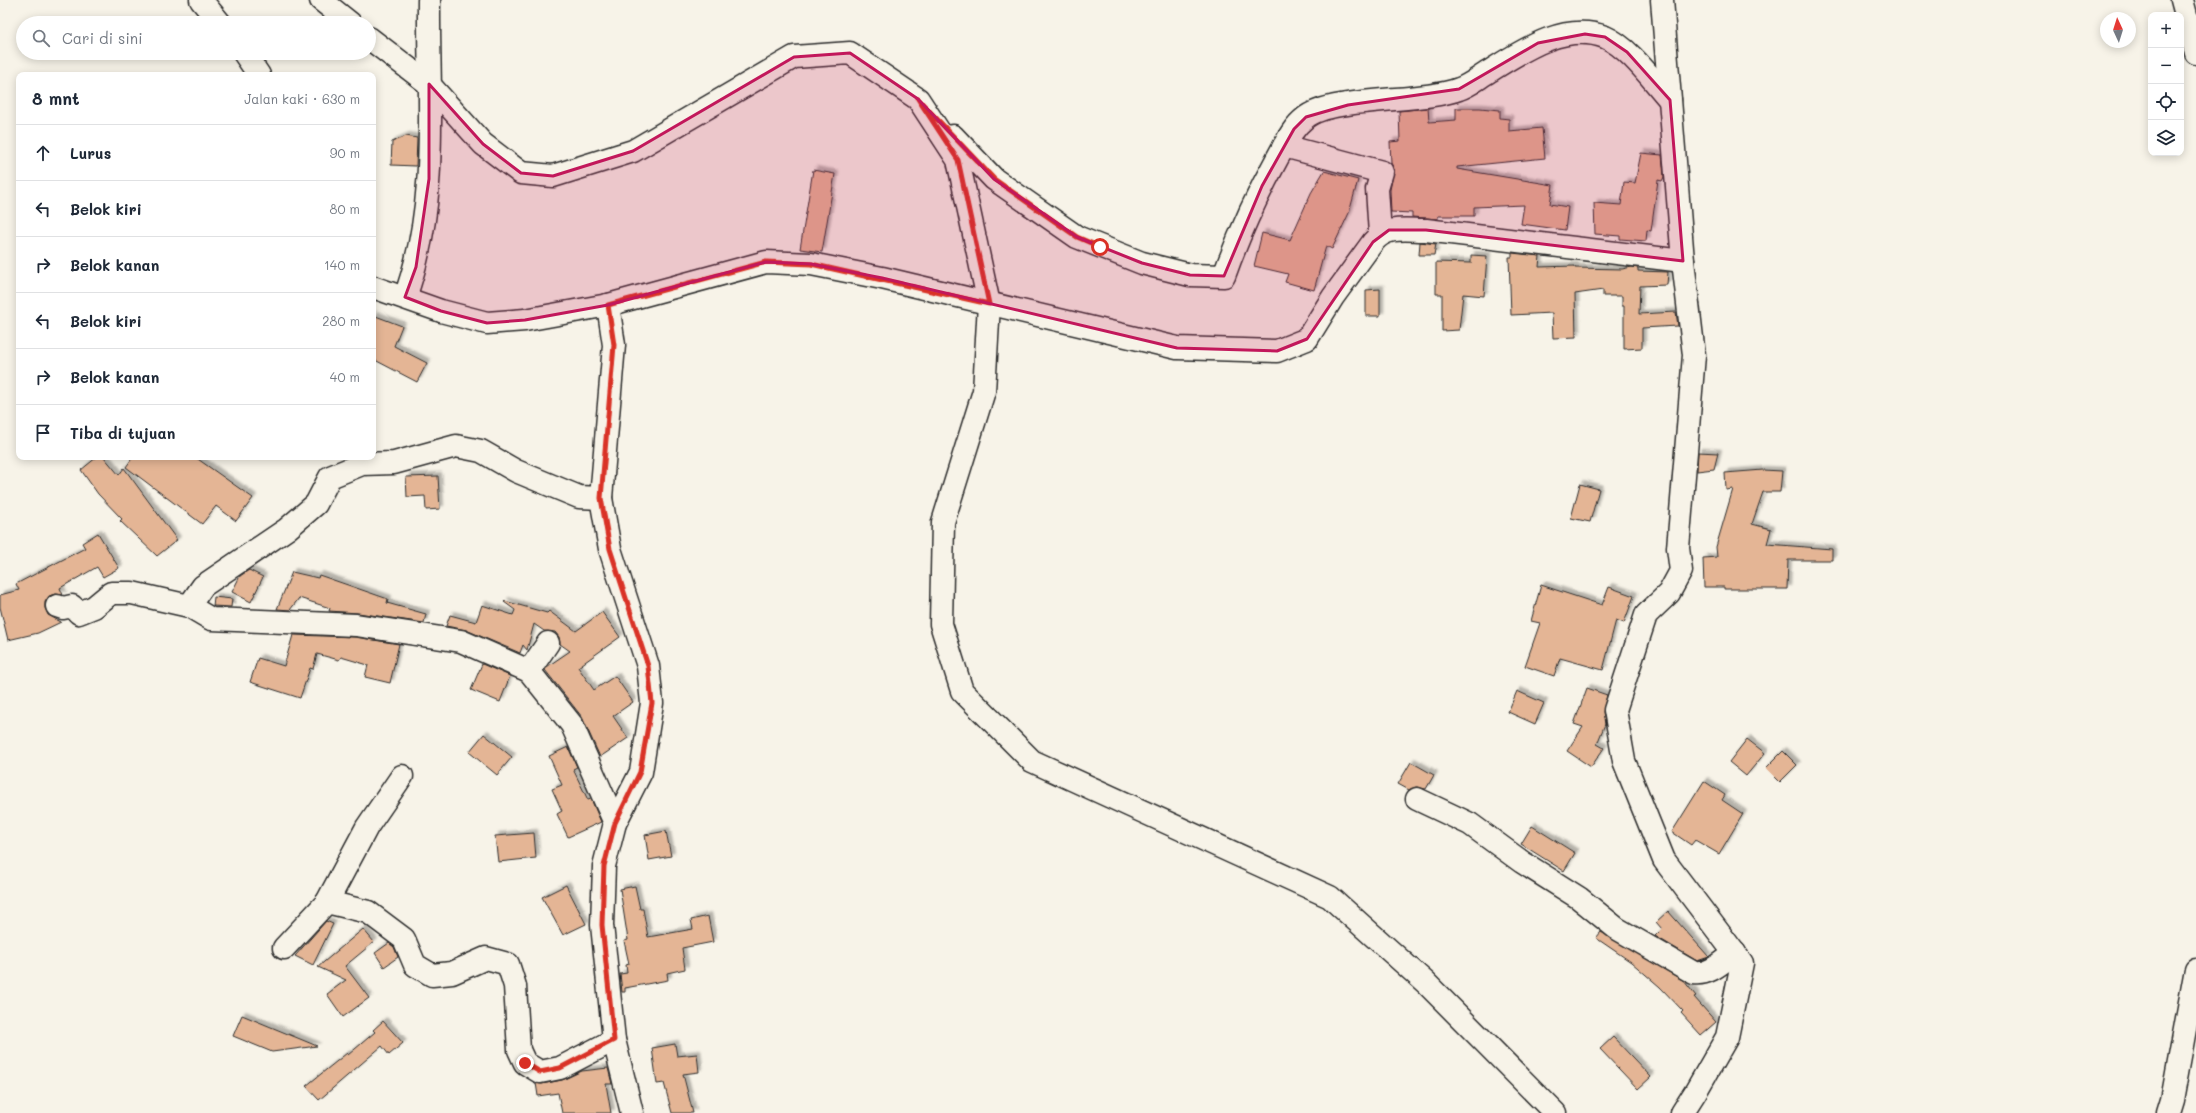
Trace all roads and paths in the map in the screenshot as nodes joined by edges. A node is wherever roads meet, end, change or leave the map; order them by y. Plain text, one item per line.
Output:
1 (201, 0) edge
2 (320, 0) edge
3 (429, 0) edge
4 (1662, 0) edge
5 (2182, 0) edge
6 (214, 16) edge
7 (341, 16) edge
8 (376, 43) edge
9 (2196, 53) edge
10 (249, 60) edge
11 (257, 72) edge
12 (429, 84) junction
13 (918, 99) junction
14 (1670, 100) junction
15 (1284, 146) junction
16 (1380, 234) junction
17 (1683, 261) junction
18 (376, 288) edge
19 (405, 297) junction
20 (989, 304) junction
21 (608, 305) junction
22 (601, 498) junction
23 (58, 606) dead end
24 (188, 606) junction
25 (548, 643) dead end
26 (529, 671) junction
27 (402, 776) dead end
28 (1418, 799) dead end
29 (615, 823) junction
30 (327, 902) junction
31 (284, 948) dead end
32 (1735, 953) junction
33 (2196, 969) edge
34 (614, 1040) junction
35 (632, 1113) edge
36 (1555, 1113) edge
37 (1682, 1113) edge
38 (2168, 1113) edge

1 - 6 main road
2 - 7 main road
3 - 12 main road
4 - 14 main road
5 - 9 main road
8 - 12 main road
10 - 11 main road
12 - 13 main road
12 - 19 main road
13 - 15 main road
13 - 20 main road
14 - 15 main road
14 - 17 main road
15 - 16 main road
16 - 17 main road
16 - 20 main road
17 - 32 main road
18 - 19 main road
19 - 21 main road
20 - 21 main road
20 - 36 main road
21 - 22 main road
22 - 24 main road
22 - 29 main road
23 - 24 main road
24 - 26 main road
25 - 26 main road
26 - 29 main road
27 - 30 main road
28 - 32 main road
29 - 34 main road
30 - 31 main road
30 - 34 main road
32 - 37 main road
33 - 38 main road
34 - 35 main road

